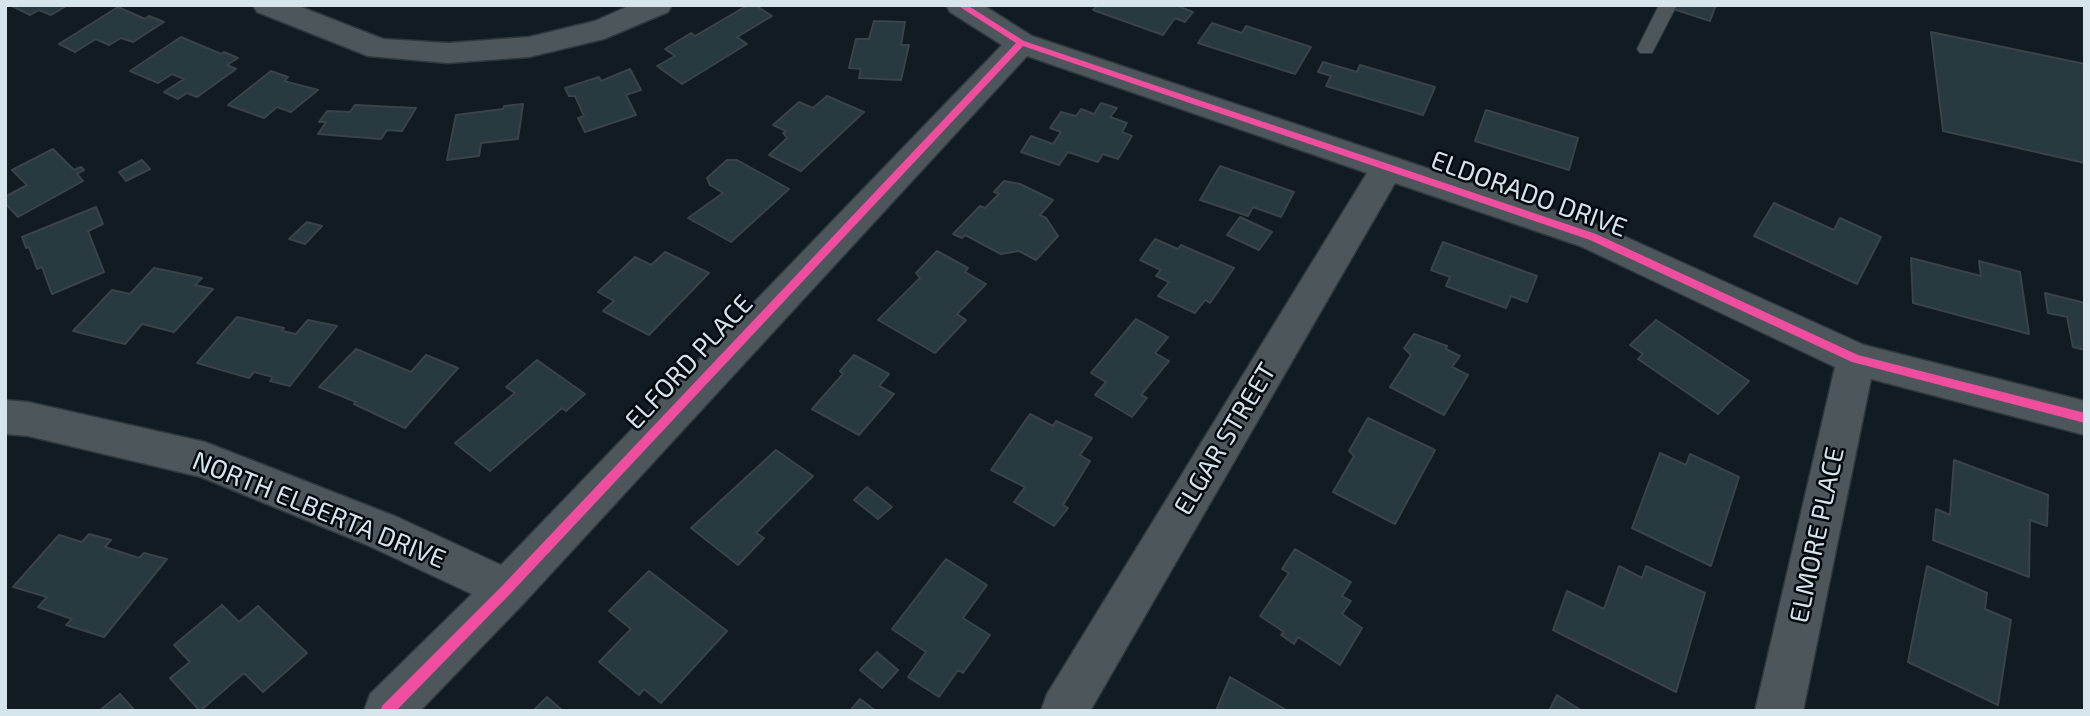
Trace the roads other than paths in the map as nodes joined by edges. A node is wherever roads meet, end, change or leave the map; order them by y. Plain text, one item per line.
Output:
1 (268, 5) edge
2 (657, 5) edge
3 (961, 5) edge
4 (1668, 5) edge
5 (1021, 43) junction
6 (1647, 49) dead end
7 (1387, 168) junction
8 (1856, 359) junction
9 (5, 417) edge
10 (2085, 418) edge
11 (507, 589) junction
12 (387, 711) edge
13 (1064, 711) edge
14 (1779, 711) edge

1 - 2 street
3 - 5 street, ELDORADO DRIVE
4 - 6 lane
5 - 7 street, ELDORADO DRIVE
5 - 11 street, ELFORD PLACE
7 - 8 street, ELDORADO DRIVE
7 - 13 street, ELGAR STREET
8 - 10 street, ELDORADO DRIVE
8 - 14 street, ELMORE PLACE
9 - 11 street, NORTH ELBERTA DRIVE
11 - 12 street, ELFORD PLACE

